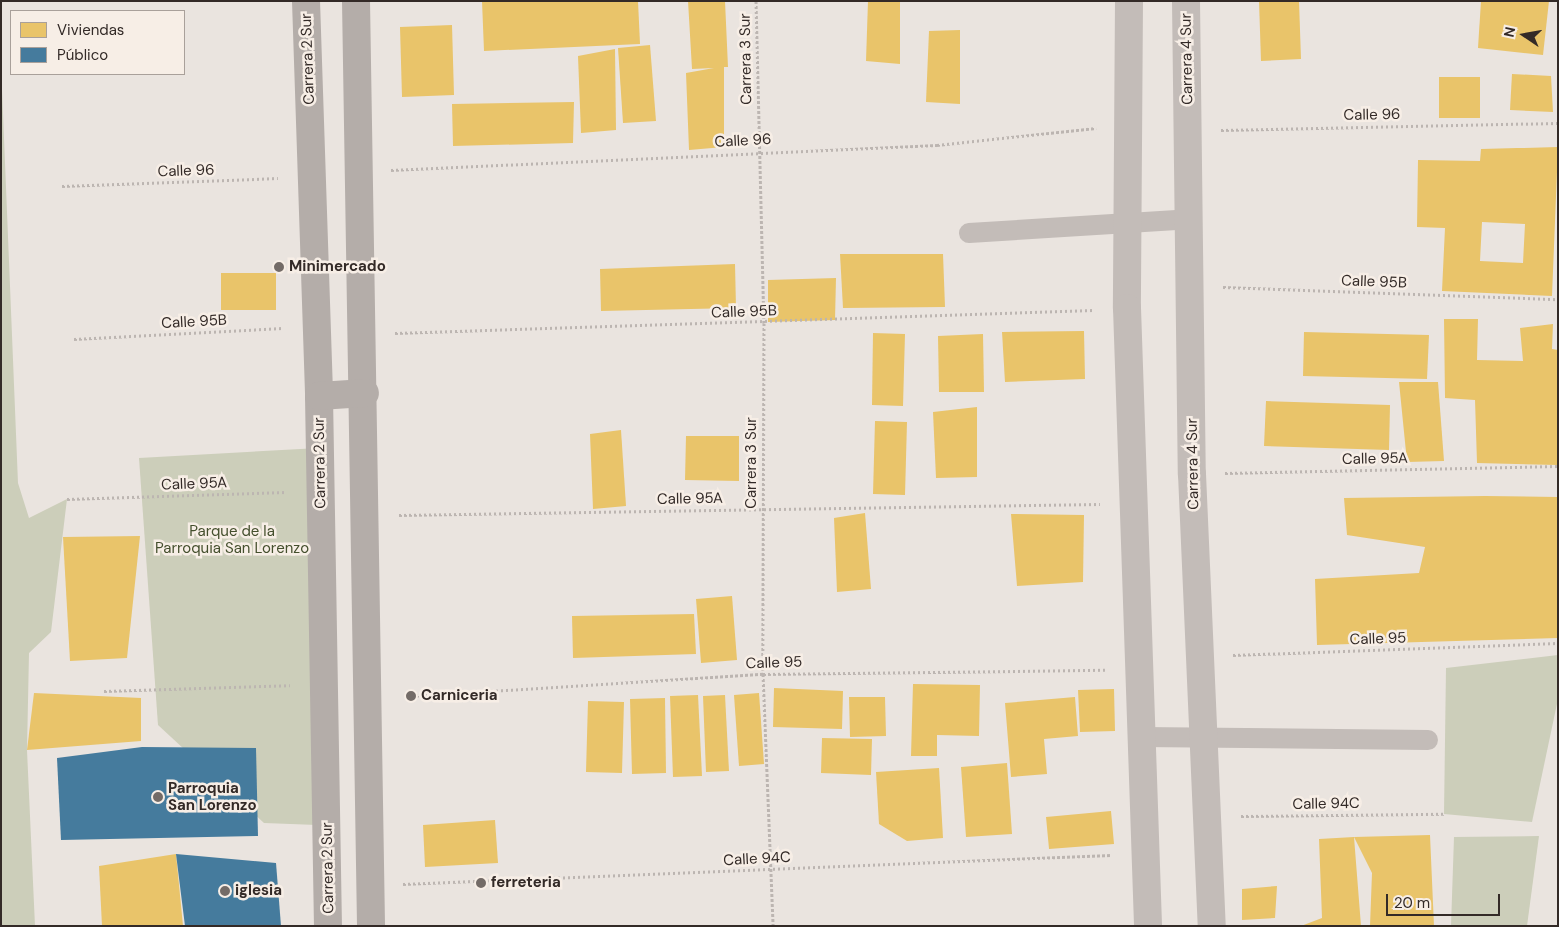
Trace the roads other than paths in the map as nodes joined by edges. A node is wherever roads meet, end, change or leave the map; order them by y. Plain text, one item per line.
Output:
1 (306, 1) edge
2 (356, 1) edge
3 (1129, 1) edge
4 (1186, 1) edge
5 (1189, 219) junction
6 (1127, 223) junction
7 (969, 233) dead end
8 (365, 393) junction
9 (319, 396) junction
10 (1141, 737) junction
11 (1204, 739) junction
12 (1428, 740) dead end
13 (328, 926) edge
14 (371, 926) edge
15 (1148, 926) edge
16 (1212, 926) edge

1 - 9 street, Carrera 2 Sur
2 - 8 street
3 - 6 street
4 - 5 street, Carrera 4 Sur
5 - 6 lane
5 - 11 street, Carrera 4 Sur
6 - 7 lane
6 - 10 street
8 - 9 street
8 - 14 street
9 - 13 street, Carrera 2 Sur
10 - 11 lane
10 - 15 street
11 - 12 lane
11 - 16 street, Carrera 4 Sur

